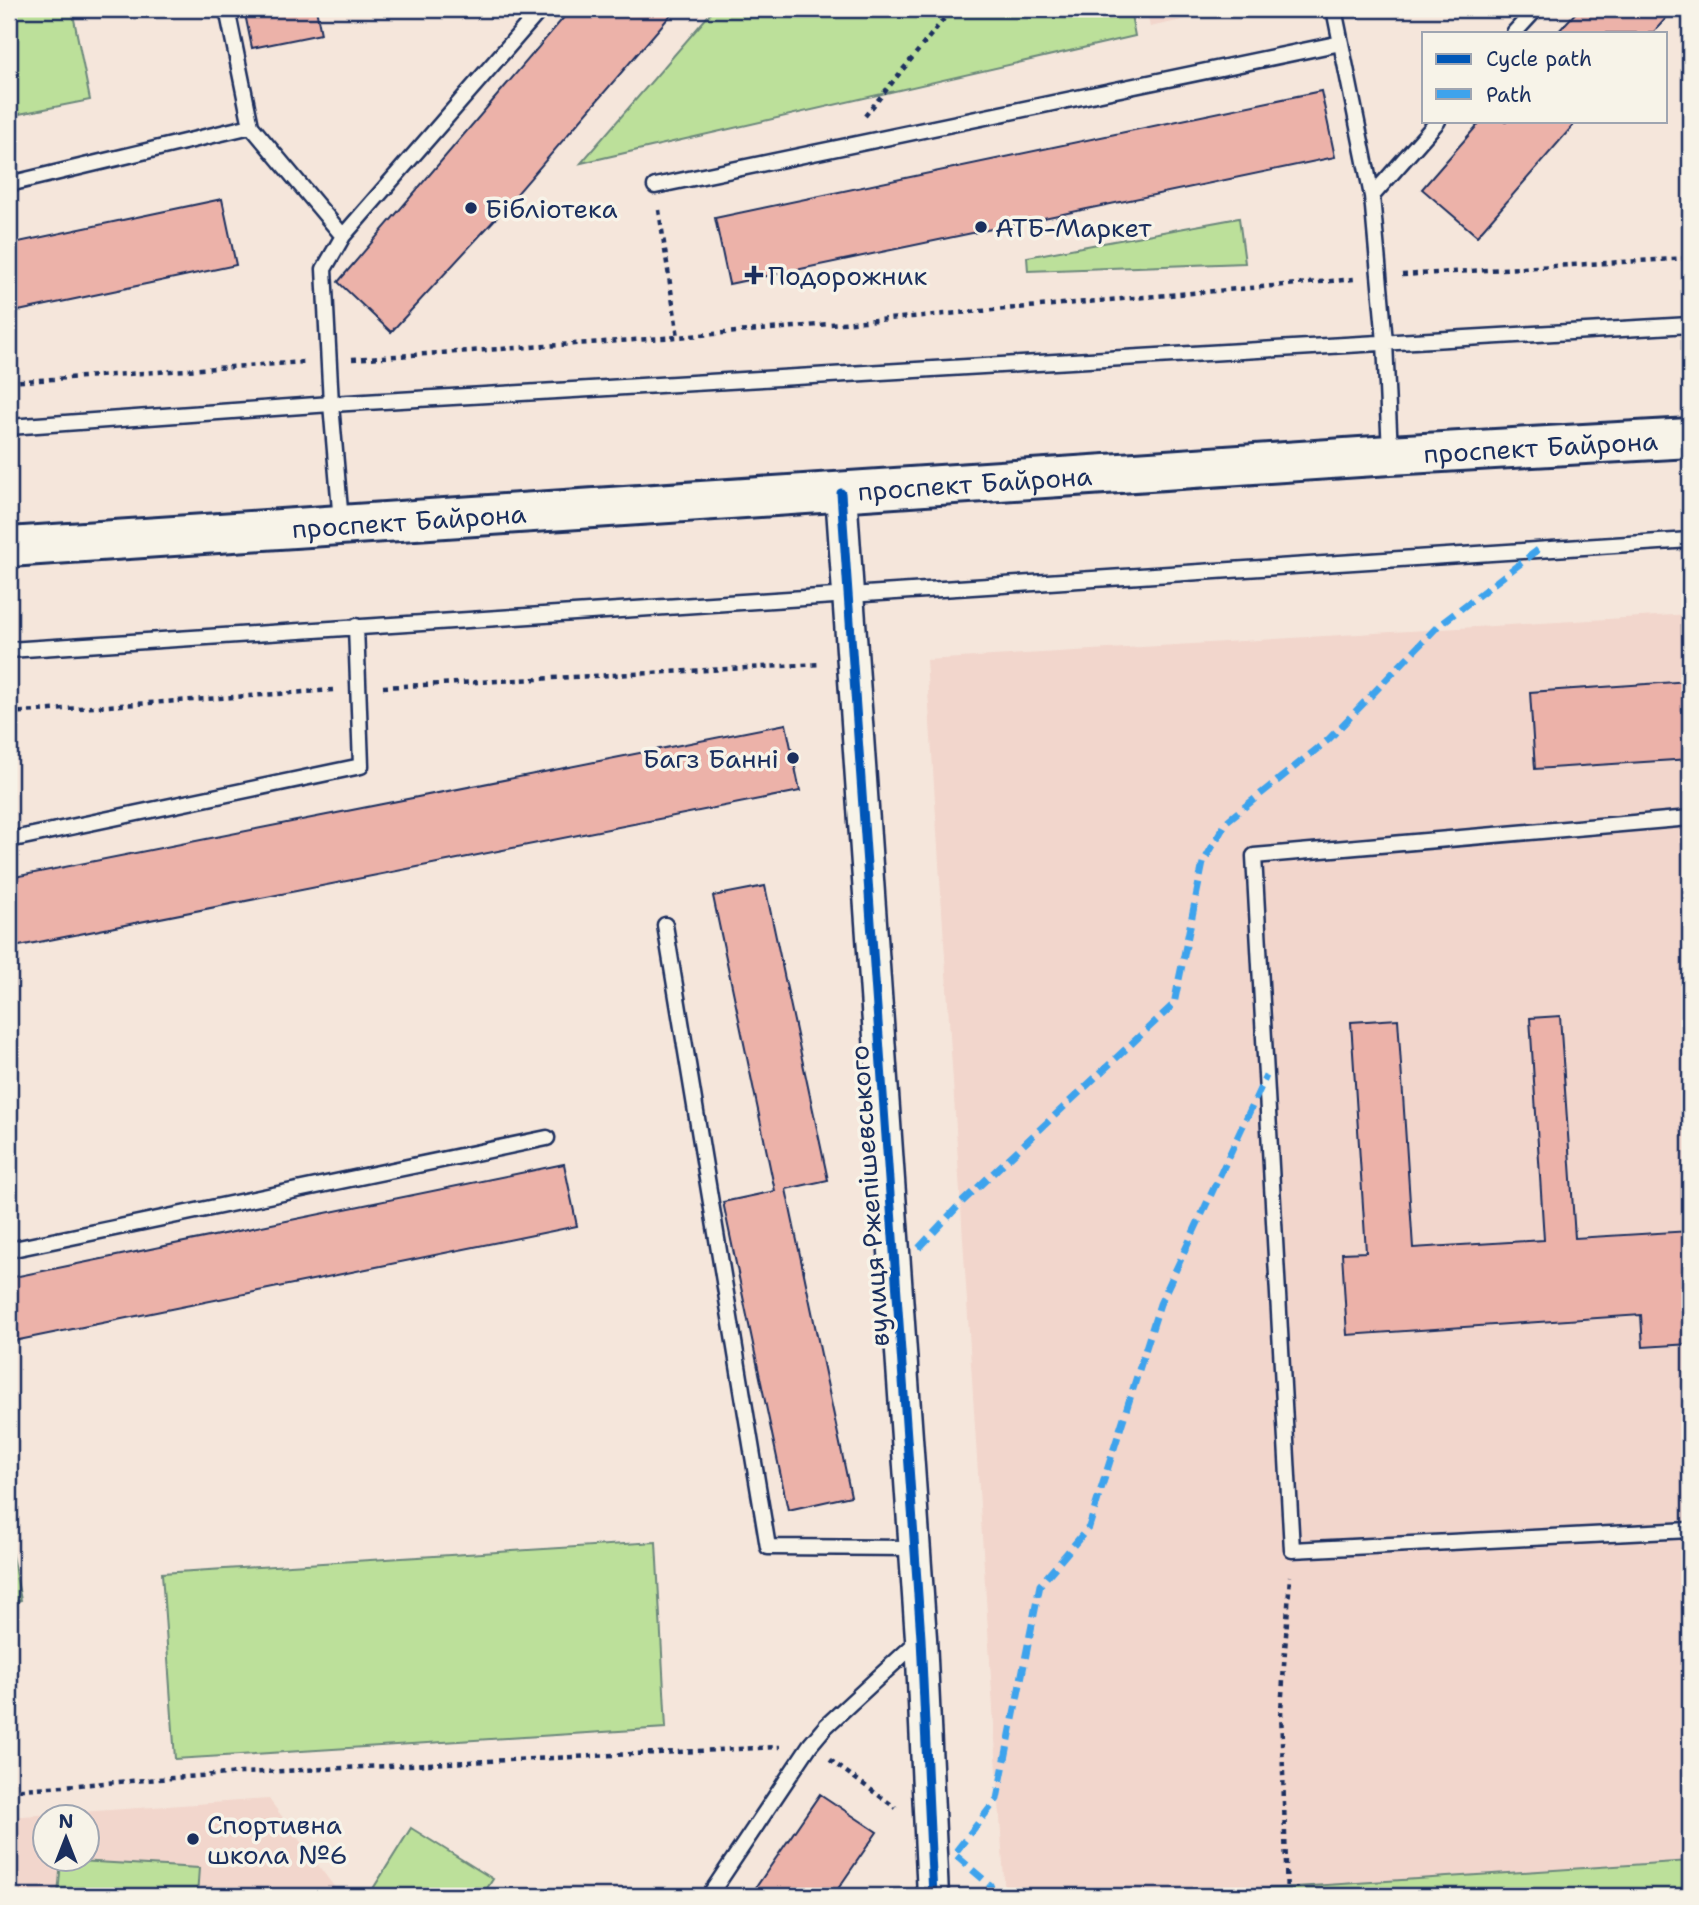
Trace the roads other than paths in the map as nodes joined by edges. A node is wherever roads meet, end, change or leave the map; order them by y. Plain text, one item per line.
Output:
1 (227, 9) edge
2 (541, 9) edge
3 (1334, 9) edge
4 (1536, 9) edge
5 (1515, 32) edge
6 (1342, 43) junction
7 (1437, 122) edge
8 (251, 126) junction
9 (9, 184) edge
10 (655, 186) road end
11 (1372, 196) junction
12 (343, 236) junction
13 (1690, 324) edge
14 (1385, 342) junction
15 (331, 404) junction
16 (9, 426) edge
17 (1690, 438) edge
18 (1390, 455) junction
19 (841, 493) junction
20 (341, 524) junction
21 (1690, 540) edge
22 (9, 547) edge
23 (848, 594) junction
24 (356, 626) junction
25 (9, 650) edge
26 (1690, 818) edge
27 (9, 840) edge
28 (665, 925) dead end
29 (547, 1138) dead end
30 (9, 1250) edge
31 (1690, 1530) edge
32 (915, 1548) junction
33 (921, 1638) junction
34 (709, 1896) edge
35 (933, 1896) edge

1 - 8 lane
2 - 12 lane
3 - 6 lane
4 - 5 lane
6 - 10 lane
6 - 11 lane
7 - 11 lane
8 - 9 lane
8 - 12 lane
11 - 14 lane
12 - 15 lane
13 - 14 lane
14 - 15 lane
14 - 18 lane
15 - 16 lane
15 - 20 lane
17 - 18 main road, проспект Байрона
18 - 19 main road, проспект Байрона
19 - 20 main road, проспект Байрона
19 - 23 street, вулиця Ржепішевського
20 - 22 main road, проспект Байрона
21 - 23 lane
23 - 24 lane
23 - 32 street, вулиця Ржепішевського
24 - 25 lane
24 - 27 lane
26 - 31 lane
28 - 32 lane
29 - 30 lane
32 - 33 street, вулиця Ржепішевського
33 - 34 lane
33 - 35 street, вулиця Ржепішевського

